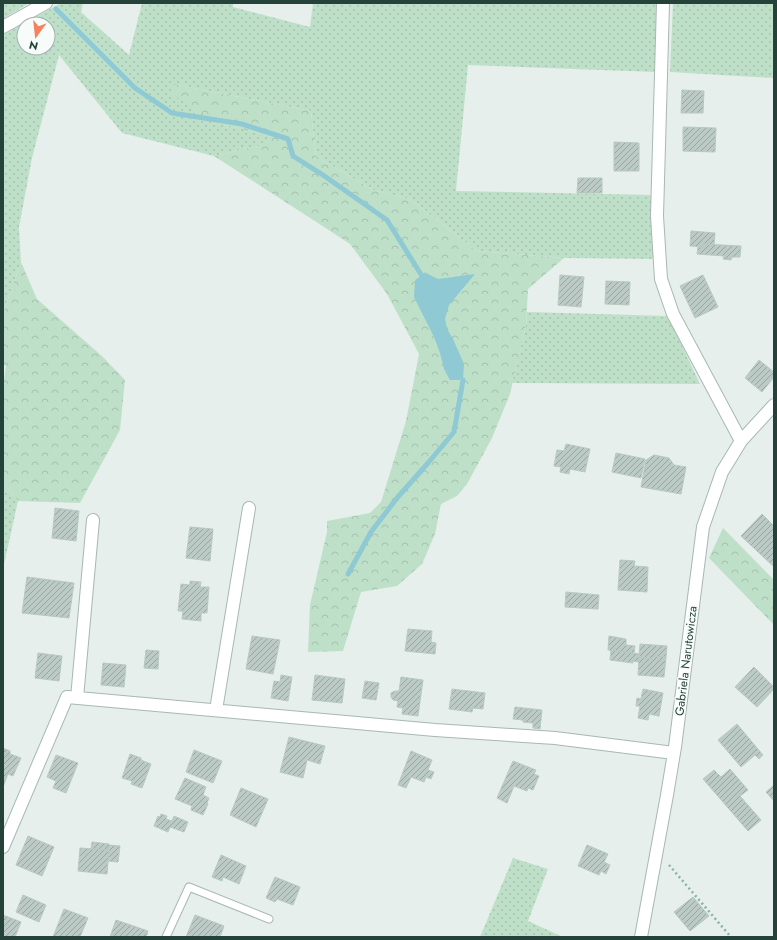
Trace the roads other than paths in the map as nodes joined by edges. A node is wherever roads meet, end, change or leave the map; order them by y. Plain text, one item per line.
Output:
1 (46, 3) edge
2 (663, 3) edge
3 (3, 27) edge
4 (774, 405) edge
5 (741, 441) junction
6 (249, 508) dead end
7 (92, 520) dead end
8 (77, 698) junction
9 (216, 710) junction
10 (674, 754) junction
11 (3, 847) edge
12 (269, 919) dead end
13 (166, 937) edge
14 (641, 937) edge

1 - 3 street
2 - 5 street
4 - 5 street, Gabriela Narutowicza
5 - 10 street, Gabriela Narutowicza
6 - 9 street
7 - 8 street
8 - 9 street
8 - 11 street
9 - 10 street
10 - 14 street, Gabriela Narutowicza
12 - 13 lane

